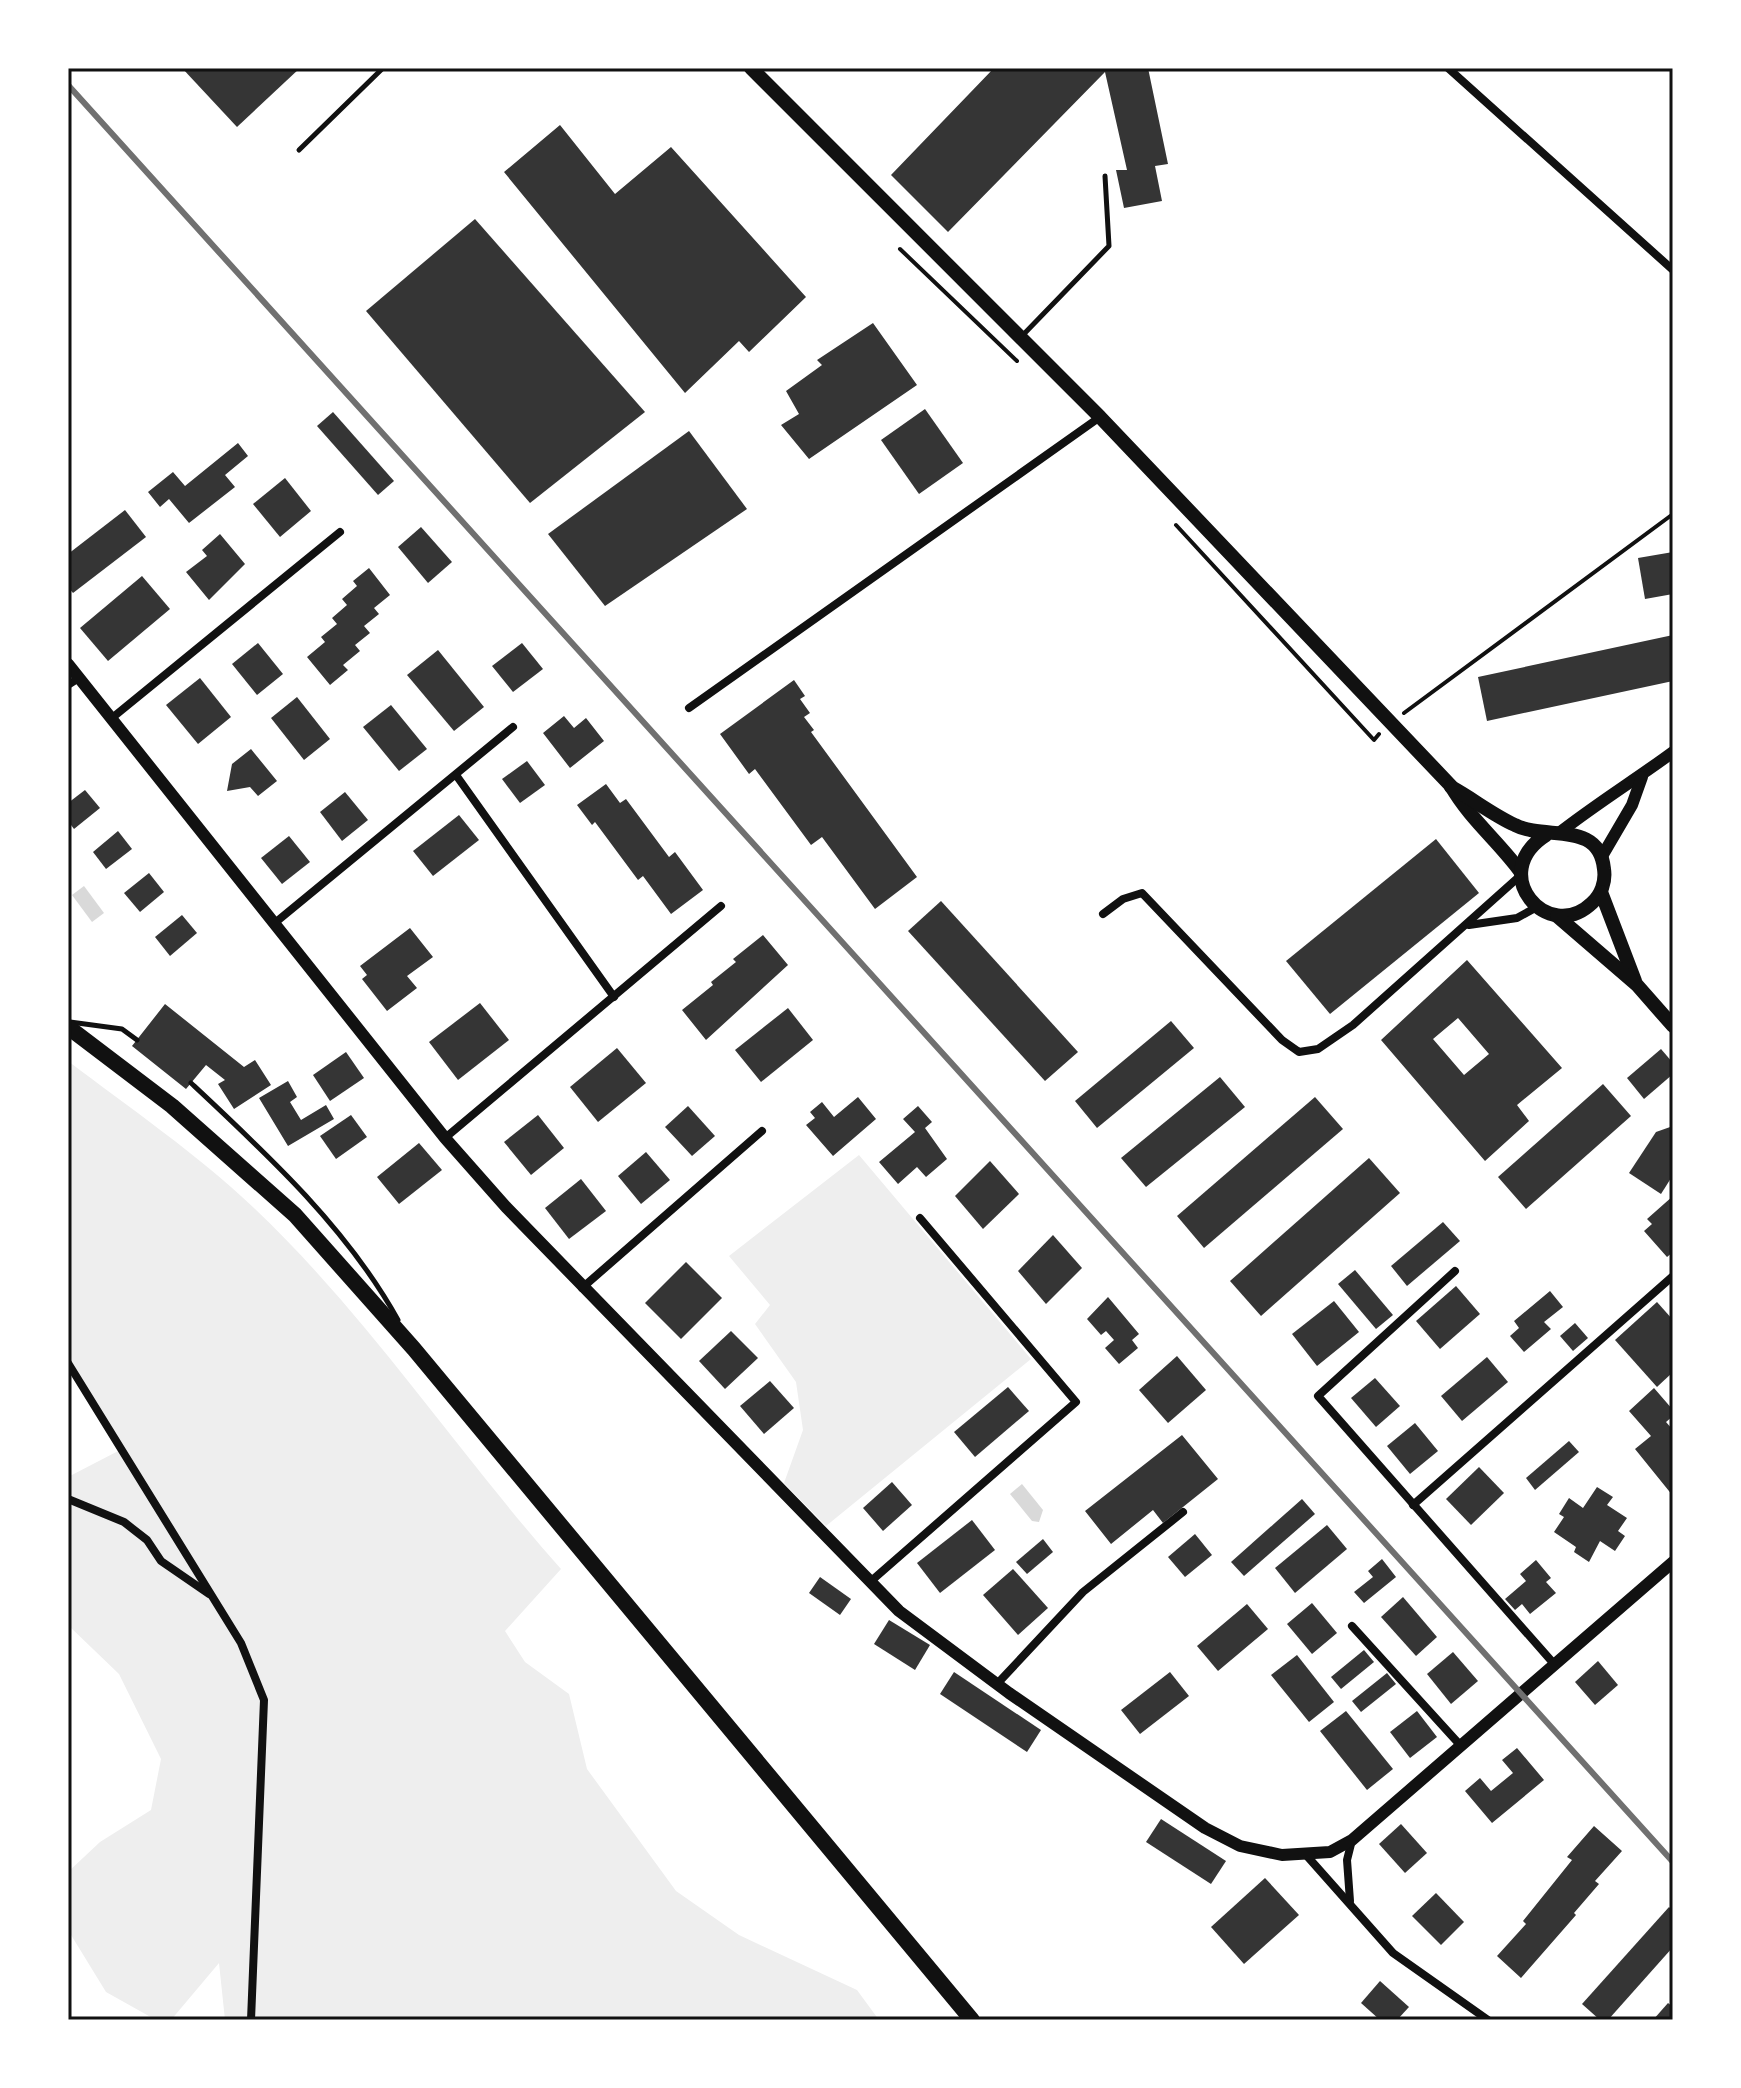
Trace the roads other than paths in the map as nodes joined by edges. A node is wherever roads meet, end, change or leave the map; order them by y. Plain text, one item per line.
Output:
1 (383, 68) edge
2 (751, 68) edge
3 (1448, 68) edge
4 (299, 150) dead end
5 (1105, 176) dead end
6 (1673, 270) edge
7 (1021, 338) junction
8 (1100, 417) junction
9 (340, 532) dead end
10 (68, 664) edge
11 (74, 681) edge
12 (689, 708) dead end
13 (112, 718) junction
14 (513, 727) dead end
15 (1673, 752) edge
16 (456, 775) junction
17 (1642, 777) junction
18 (1451, 786) junction
19 (1552, 834) junction
20 (1601, 858) junction
21 (1520, 873) junction
22 (1601, 892) junction
23 (721, 906) dead end
24 (1537, 907) junction
25 (1103, 914) dead end
26 (1557, 916) junction
27 (276, 922) junction
28 (1468, 925) junction
29 (1637, 985) junction
30 (614, 997) junction
31 (68, 1024) edge
32 (1673, 1026) edge
33 (137, 1040) dead end
34 (191, 1083) dead end
35 (762, 1131) dead end
36 (445, 1138) junction
37 (920, 1218) dead end
38 (1455, 1271) dead end
39 (1673, 1276) edge
40 (582, 1288) junction
41 (414, 1349) junction
42 (68, 1363) edge
43 (68, 1499) edge
44 (1413, 1505) junction
45 (1183, 1512) dead end
46 (1673, 1562) edge
47 (870, 1582) junction
48 (213, 1597) junction
49 (1352, 1626) dead end
50 (1555, 1665) junction
51 (997, 1684) junction
52 (1461, 1746) junction
53 (1352, 1840) junction
54 (1307, 1856) junction
55 (1350, 1901) junction
56 (251, 2020) edge
57 (972, 2020) edge
58 (1488, 2020) edge

1 - 4 lane
2 - 7 main road
3 - 6 street
5 - 7 lane
7 - 8 main road
8 - 12 street
8 - 18 main road
9 - 13 street
10 - 11 street
11 - 13 street
13 - 27 street
14 - 16 street
15 - 17 street
16 - 27 street
16 - 30 street
17 - 19 street
17 - 20 street
18 - 19 main road
18 - 21 main road
19 - 20 main road
19 - 21 main road
20 - 22 main road
21 - 24 main road
21 - 28 street
22 - 26 main road
22 - 29 main road
23 - 30 street
24 - 26 main road
24 - 28 street
25 - 28 street
26 - 29 main road
27 - 36 street
29 - 32 main road
30 - 36 street
31 - 33 lane
31 - 41 highway
34 - 41 lane
35 - 40 street
36 - 40 street
37 - 47 street
38 - 44 street
39 - 44 street
40 - 47 street
41 - 57 highway
42 - 48 street
43 - 48 street
44 - 50 street
45 - 51 street
46 - 50 street
47 - 51 street
48 - 56 street
49 - 52 street
50 - 52 street
51 - 54 street
52 - 53 street
53 - 54 street
53 - 55 street
54 - 55 street
55 - 58 street

